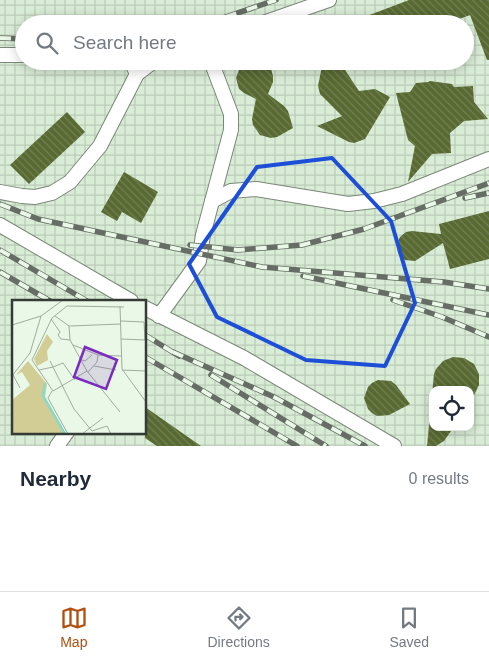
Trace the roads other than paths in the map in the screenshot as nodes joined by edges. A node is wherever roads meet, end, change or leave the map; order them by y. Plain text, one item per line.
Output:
1 (329, 0) edge
2 (286, 15) edge
3 (0, 55) edge
4 (15, 55) edge
5 (133, 70) edge
6 (214, 70) edge
7 (489, 158) edge
8 (0, 192) edge
9 (212, 201) junction
10 (0, 225) edge
11 (129, 300) edge
12 (146, 309) edge
13 (159, 316) junction
14 (67, 433) edge
15 (57, 446) edge
16 (394, 446) edge

1 - 2 lane
3 - 4 lane
5 - 8 lane
6 - 9 lane
7 - 9 lane
9 - 13 lane
10 - 11 lane
12 - 13 lane
13 - 16 lane
14 - 15 lane

